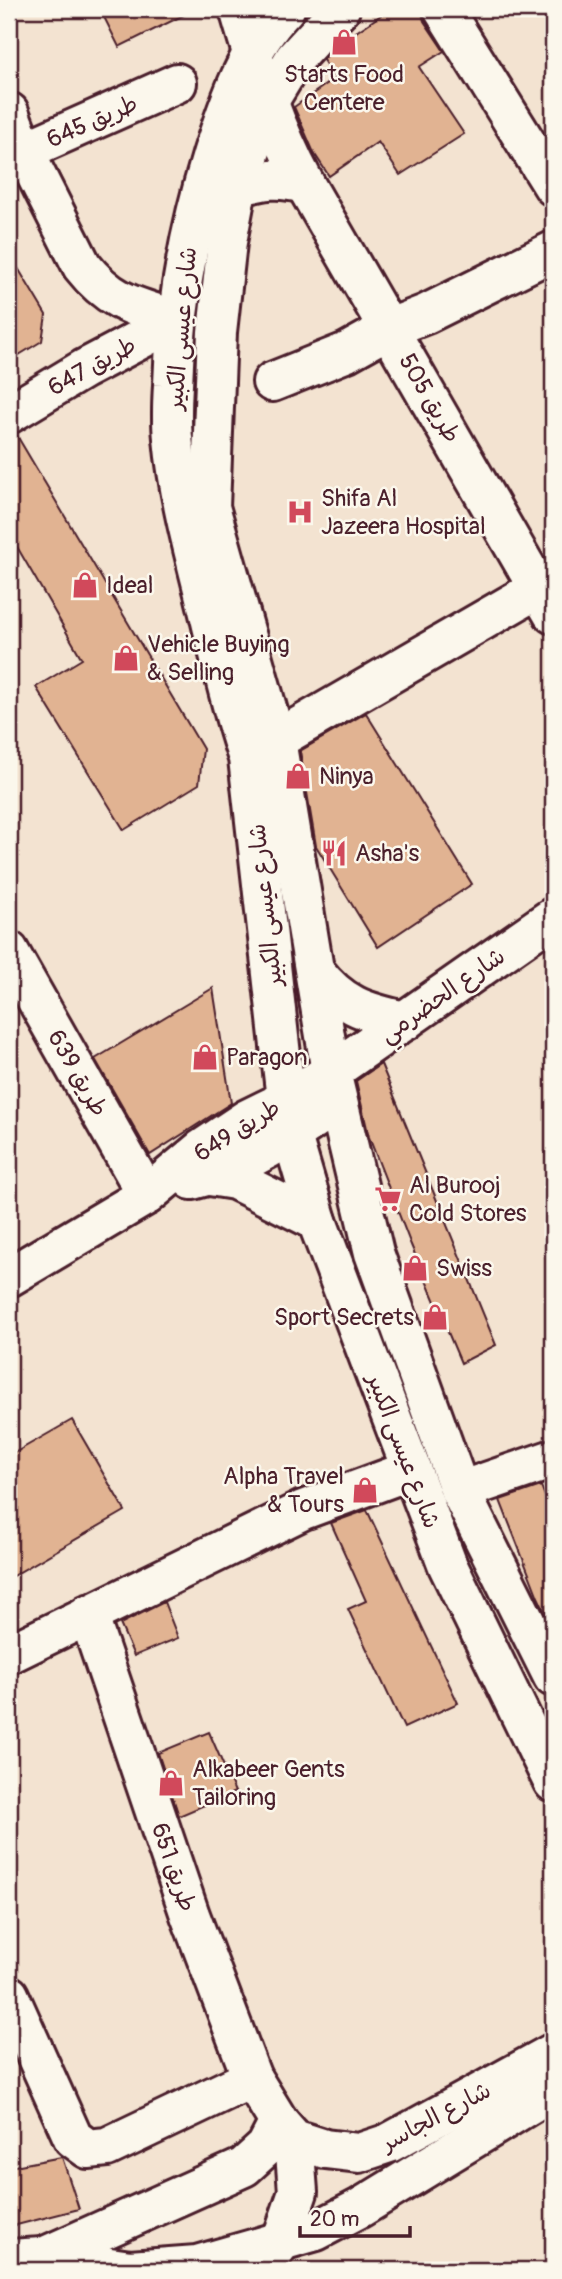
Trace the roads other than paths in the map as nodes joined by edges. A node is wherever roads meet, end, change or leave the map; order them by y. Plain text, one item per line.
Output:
1 (239, 9) edge
2 (285, 9) edge
3 (340, 9) edge
4 (443, 9) edge
5 (252, 54) junction
6 (177, 83) dead end
7 (268, 104) junction
8 (9, 112) edge
9 (17, 155) edge
10 (305, 184) junction
11 (553, 186) edge
12 (238, 187) junction
13 (553, 251) edge
14 (177, 320) junction
15 (390, 328) junction
16 (217, 332) junction
17 (272, 382) dead end
18 (9, 414) edge
19 (546, 601) edge
20 (260, 743) junction
21 (553, 917) edge
22 (9, 951) edge
23 (315, 971) junction
24 (405, 1021) junction
25 (334, 1088) junction
26 (289, 1118) junction
27 (210, 1175) junction
28 (147, 1195) junction
29 (317, 1221) junction
30 (9, 1277) edge
31 (553, 1459) edge
32 (411, 1470) junction
33 (460, 1491) junction
34 (88, 1614) junction
35 (9, 1654) edge
36 (553, 1677) edge
37 (553, 1782) edge
38 (9, 1995) edge
39 (553, 2053) edge
40 (252, 2078) junction
41 (553, 2090) edge
42 (287, 2130) junction
43 (270, 2256) edge
44 (26, 2258) edge

1 - 5 street, طريق 505
2 - 5 street, شارع عيسى الكبير
3 - 7 street, شارع عيسى الكبير
4 - 11 street
5 - 7 street, طريق 505
5 - 14 street, شارع عيسى الكبير
6 - 9 street, طريق 645
7 - 10 street, طريق 505
7 - 12 street, شارع عيسى الكبير
8 - 9 street
9 - 14 street
10 - 12 street
10 - 15 street, طريق 505
12 - 16 street, شارع عيسى الكبير
13 - 15 street
14 - 16 street
14 - 18 street, طريق 647
14 - 20 street, شارع عيسى الكبير
15 - 17 street
15 - 19 street, طريق 505
16 - 20 street, شارع عيسى الكبير
19 - 20 street
20 - 23 street, شارع عيسى الكبير
20 - 26 street, شارع عيسى الكبير
21 - 24 street, شارع الحضرمي
22 - 28 street, طريق 639
23 - 24 street
23 - 25 street, شارع عيسى الكبير
24 - 25 street, شارع الحضرمي
25 - 26 street, طريق 649
25 - 33 street, شارع عيسى الكبير
26 - 27 street, طريق 649
26 - 28 street, طريق 649
26 - 29 street, شارع عيسى الكبير
27 - 28 street, طريق 649
27 - 29 street
28 - 30 street, طريق 649
29 - 32 street, شارع عيسى الكبير
31 - 33 street
32 - 34 street
32 - 37 street, شارع عيسى الكبير
33 - 36 street, شارع عيسى الكبير
34 - 35 street
34 - 40 street, طريق 651
38 - 40 street
39 - 42 street, شارع الجاسر
40 - 42 street, طريق 651
41 - 43 street, شارع الجاسر
42 - 43 street
42 - 44 street
43 - 44 street, شارع الجاسر

